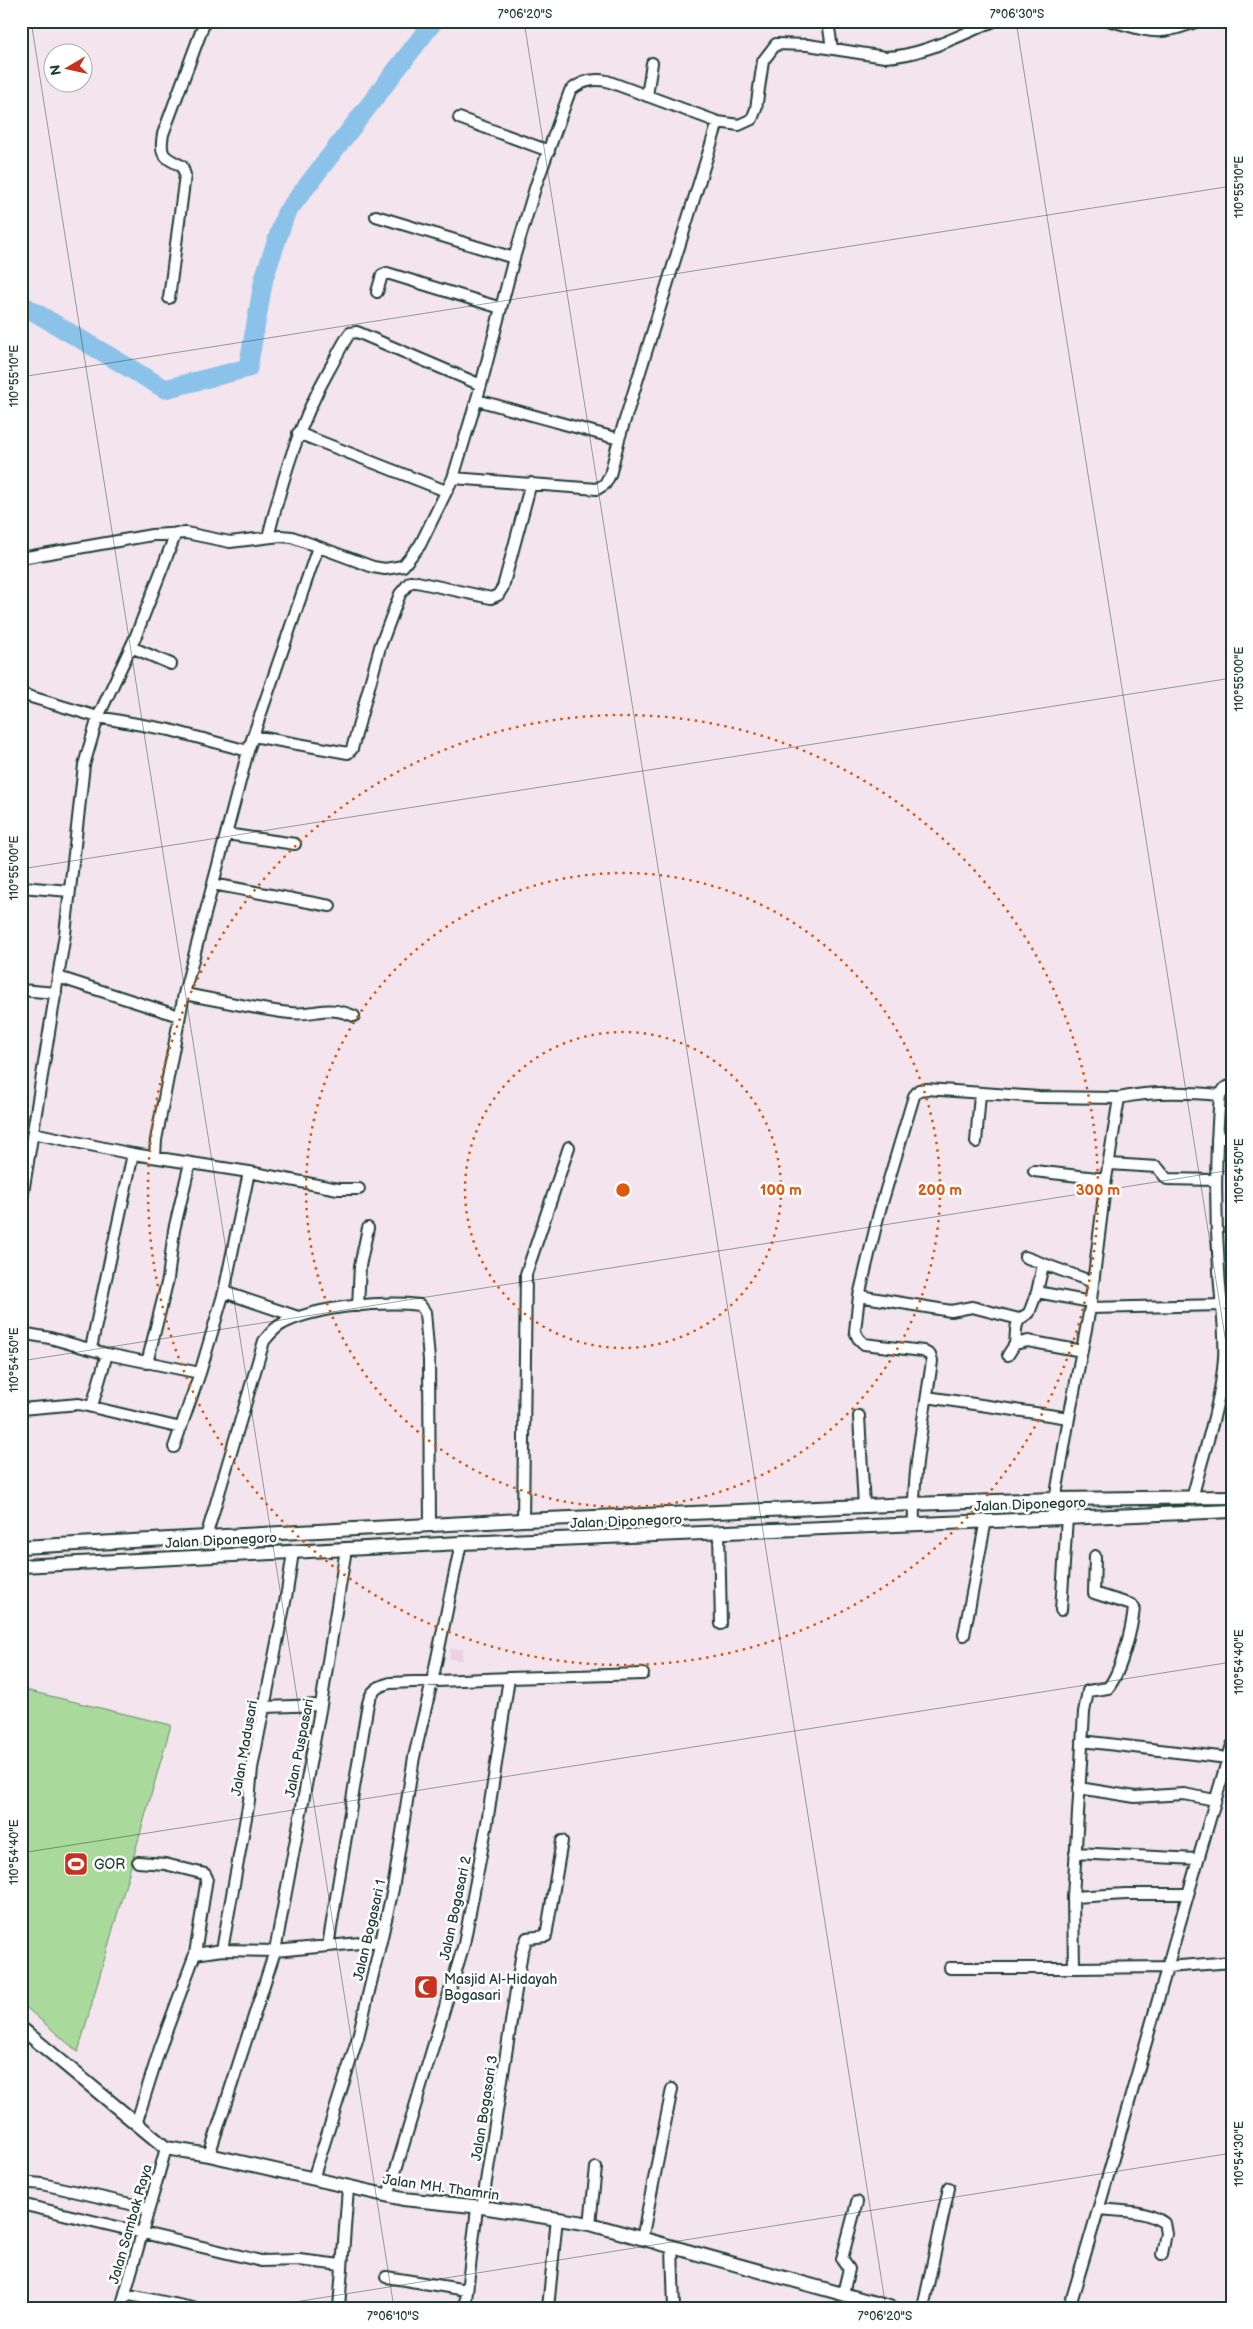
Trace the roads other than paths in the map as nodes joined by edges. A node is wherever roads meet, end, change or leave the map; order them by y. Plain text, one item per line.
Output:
1 (204, 21) edge
2 (828, 21) edge
3 (994, 21) edge
4 (1110, 21) edge
5 (1198, 21) edge
6 (832, 49) junction
7 (652, 63) dead end
8 (647, 96) junction
9 (459, 118) dead end
10 (718, 122) junction
11 (549, 151) junction
12 (376, 216) dead end
13 (514, 258) junction
14 (376, 292) dead end
15 (169, 298) dead end
16 (501, 308) junction
17 (482, 385) junction
18 (477, 400) junction
19 (298, 433) junction
20 (618, 439) junction
21 (453, 478) junction
22 (531, 482) junction
23 (446, 491) junction
24 (176, 533) junction
25 (268, 537) junction
26 (318, 547) junction
27 (21, 558) edge
28 (403, 566) junction
29 (410, 582) junction
30 (131, 647) junction
31 (171, 664) dead end
32 (21, 694) edge
33 (98, 717) junction
34 (253, 736) junction
35 (248, 750) junction
36 (226, 834) junction
37 (295, 844) dead end
38 (213, 884) junction
39 (21, 888) edge
40 (70, 891) junction
41 (330, 906) dead end
42 (58, 977) junction
43 (21, 990) edge
44 (56, 993) junction
45 (184, 994) junction
46 (179, 1016) junction
47 (354, 1016) dead end
48 (1232, 1085) edge
49 (980, 1094) junction
50 (1220, 1095) junction
51 (1119, 1098) junction
52 (33, 1133) junction
53 (1217, 1138) junction
54 (1232, 1138) edge
55 (976, 1142) dead end
56 (569, 1147) dead end
57 (133, 1154) junction
58 (155, 1156) junction
59 (190, 1163) junction
60 (1110, 1164) junction
61 (1034, 1171) dead end
62 (249, 1172) junction
63 (1106, 1179) junction
64 (1216, 1180) junction
65 (359, 1189) dead end
66 (21, 1205) edge
67 (368, 1228) dead end
68 (1025, 1257) dead end
69 (1043, 1264) junction
70 (1093, 1282) junction
71 (224, 1292) junction
72 (1037, 1292) junction
73 (859, 1296) junction
74 (1227, 1304) edge
75 (1090, 1305) junction
76 (358, 1306) junction
77 (298, 1317) junction
78 (1019, 1319) junction
79 (21, 1333) edge
80 (1015, 1344) junction
81 (91, 1348) junction
82 (1082, 1351) junction
83 (107, 1354) junction
84 (1008, 1355) dead end
85 (148, 1362) junction
86 (200, 1373) junction
87 (927, 1397) junction
88 (92, 1406) junction
89 (21, 1409) edge
90 (859, 1416) dead end
91 (1069, 1418) junction
92 (180, 1428) junction
93 (174, 1448) dead end
94 (1232, 1497) edge
95 (1056, 1499) junction
96 (1192, 1499) junction
97 (913, 1504) junction
98 (864, 1506) junction
99 (1232, 1510) edge
100 (1067, 1517) junction
101 (1052, 1518) junction
102 (523, 1520) junction
103 (986, 1520) junction
104 (914, 1524) junction
105 (430, 1526) junction
106 (719, 1532) junction
107 (206, 1537) junction
108 (461, 1543) junction
109 (21, 1546) edge
110 (346, 1549) junction
111 (293, 1552) junction
112 (1095, 1556) dead end
113 (21, 1566) edge
114 (1062, 1610) dead end
115 (721, 1624) dead end
116 (964, 1635) dead end
117 (643, 1674) dead end
118 (508, 1678) junction
119 (432, 1682) junction
120 (321, 1705) junction
121 (265, 1707) junction
122 (1082, 1741) junction
123 (1232, 1745) edge
124 (1228, 1758) junction
125 (1079, 1788) junction
126 (1215, 1800) junction
127 (562, 1841) dead end
128 (1075, 1853) junction
129 (1197, 1859) junction
130 (138, 1862) dead end
131 (1187, 1894) junction
132 (1073, 1897) junction
133 (382, 1941) junction
134 (328, 1946) junction
135 (222, 1950) junction
136 (275, 1951) junction
137 (195, 1954) junction
138 (1232, 1962) edge
139 (1167, 1967) junction
140 (950, 1968) dead end
141 (1074, 1968) junction
142 (21, 2028) edge
143 (672, 2089) dead end
144 (136, 2124) junction
145 (166, 2148) junction
146 (209, 2155) junction
147 (596, 2168) dead end
148 (313, 2180) junction
149 (21, 2182) edge
150 (348, 2188) junction
151 (949, 2188) dead end
152 (388, 2196) junction
153 (856, 2202) dead end
154 (21, 2204) edge
155 (148, 2208) junction
156 (480, 2208) junction
157 (1099, 2208) junction
158 (557, 2218) junction
159 (590, 2224) junction
160 (142, 2231) junction
161 (642, 2239) junction
162 (672, 2247) junction
163 (1162, 2254) dead end
164 (341, 2265) junction
165 (386, 2276) dead end
166 (467, 2290) junction
167 (843, 2293) junction
168 (125, 2294) junction
169 (121, 2308) edge
170 (193, 2308) edge
171 (339, 2308) edge
172 (465, 2308) edge
173 (548, 2308) edge
174 (674, 2308) edge
175 (893, 2308) edge
176 (923, 2308) edge
177 (1069, 2308) edge

1 - 15 street
2 - 6 street
3 - 6 street
4 - 5 street
6 - 10 street
7 - 8 street
8 - 10 street
8 - 11 street
9 - 11 street
10 - 20 street
11 - 13 street
12 - 13 street
13 - 16 street
14 - 16 street
16 - 17 street
17 - 18 street
17 - 19 street
18 - 20 street
18 - 21 street
19 - 23 street
19 - 25 street
20 - 22 street
21 - 22 street
21 - 23 street
22 - 29 street
23 - 28 street
24 - 25 street
24 - 27 street
24 - 30 street
25 - 26 street
26 - 28 street
26 - 34 street
28 - 29 street
29 - 34 street
30 - 31 street
30 - 33 street
32 - 33 street
33 - 35 street
33 - 40 street
34 - 35 street
35 - 36 street
36 - 37 street
36 - 38 street
38 - 41 street
38 - 45 street
39 - 40 street
40 - 42 street
42 - 44 street
42 - 46 street
43 - 44 street
44 - 52 street
45 - 46 street
45 - 47 street
46 - 58 street
48 - 50 street
49 - 51 street
49 - 55 street
49 - 73 street
50 - 51 street
50 - 53 street
51 - 60 street
52 - 57 street
52 - 66 street
53 - 54 street
53 - 64 street
56 - 102 street
57 - 58 street
57 - 81 street
58 - 59 street
59 - 62 street
59 - 85 street
60 - 63 street
60 - 64 street
61 - 63 street
62 - 65 street
62 - 71 street
63 - 70 street
64 - 74 street
67 - 76 street
68 - 69 street
69 - 70 street
69 - 72 street
70 - 75 street
71 - 77 street
71 - 86 street
72 - 75 street
72 - 78 street
73 - 78 street
73 - 87 street
74 - 75 street
74 - 96 street
75 - 82 street
76 - 77 street
76 - 105 street
77 - 107 street
78 - 80 street
79 - 81 street
80 - 82 street
80 - 84 street
81 - 83 street
82 - 91 street
83 - 85 street
83 - 88 street
85 - 86 street
86 - 92 street
87 - 91 street
87 - 97 street
88 - 89 street
88 - 92 street
90 - 98 street
91 - 95 street
92 - 93 street
94 - 96 main road, Jalan Diponegoro
95 - 96 main road, Jalan Diponegoro
95 - 97 main road, Jalan Diponegoro
95 - 101 street
97 - 98 main road, Jalan Diponegoro
97 - 104 street
98 - 102 main road, Jalan Diponegoro
99 - 100 main road, Jalan Diponegoro
100 - 101 main road, Jalan Diponegoro
100 - 114 street
101 - 103 main road, Jalan Diponegoro
102 - 105 main road, Jalan Diponegoro
103 - 104 main road, Jalan Diponegoro
103 - 116 street
104 - 106 main road, Jalan Diponegoro
105 - 107 main road, Jalan Diponegoro
106 - 108 main road, Jalan Diponegoro
106 - 115 street
107 - 109 main road, Jalan Diponegoro
108 - 110 main road, Jalan Diponegoro
108 - 119 street, Jalan Bogasari 1
110 - 111 main road, Jalan Diponegoro
110 - 120 street, Jalan Puspasari
111 - 113 main road, Jalan Diponegoro
111 - 121 street, Jalan Madusari
112 - 122 street
117 - 118 street
118 - 119 street
118 - 152 street, Jalan Bogasari 2
119 - 133 street, Jalan Bogasari 1
119 - 134 street
120 - 121 street
120 - 136 street, Jalan Puspasari
121 - 135 street, Jalan Madusari
122 - 124 street
122 - 125 street
123 - 124 street
124 - 126 street
125 - 126 street
125 - 128 street
126 - 129 street
127 - 156 street, Jalan Bogasari 3
128 - 129 street
128 - 132 street
129 - 131 street
130 - 137 street
131 - 132 street
131 - 139 street
132 - 141 street
133 - 134 street
133 - 148 street, Jalan Bogasari 1
134 - 136 street
135 - 136 street
135 - 137 street
136 - 146 street, Jalan Puspasari
137 - 144 street
138 - 139 street
139 - 141 street
139 - 157 street
140 - 141 street
142 - 144 main road, Jalan MH. Thamrin
143 - 161 street
144 - 145 main road, Jalan MH. Thamrin
145 - 146 main road, Jalan MH. Thamrin
145 - 155 street, Jalan Sambak Raya
146 - 148 main road, Jalan MH. Thamrin
147 - 159 street
148 - 150 main road, Jalan MH. Thamrin
149 - 155 street
150 - 152 main road, Jalan MH. Thamrin
150 - 164 street
151 - 176 street
152 - 156 main road, Jalan MH. Thamrin
153 - 167 street
154 - 160 street
155 - 160 street, Jalan Sambak Raya
156 - 158 main road, Jalan MH. Thamrin
156 - 166 street, Jalan Bogasari 3
157 - 163 street
157 - 177 street
158 - 159 main road, Jalan MH. Thamrin
158 - 173 street
159 - 161 main road, Jalan MH. Thamrin
160 - 164 street
160 - 168 street, Jalan Sambak Raya
161 - 162 main road, Jalan MH. Thamrin
162 - 167 main road, Jalan MH. Thamrin
162 - 174 street
164 - 171 street
165 - 166 street
166 - 172 street, Jalan Bogasari 3
167 - 175 main road, Jalan MH. Thamrin
168 - 169 street, Jalan Sambak Raya
168 - 170 street

